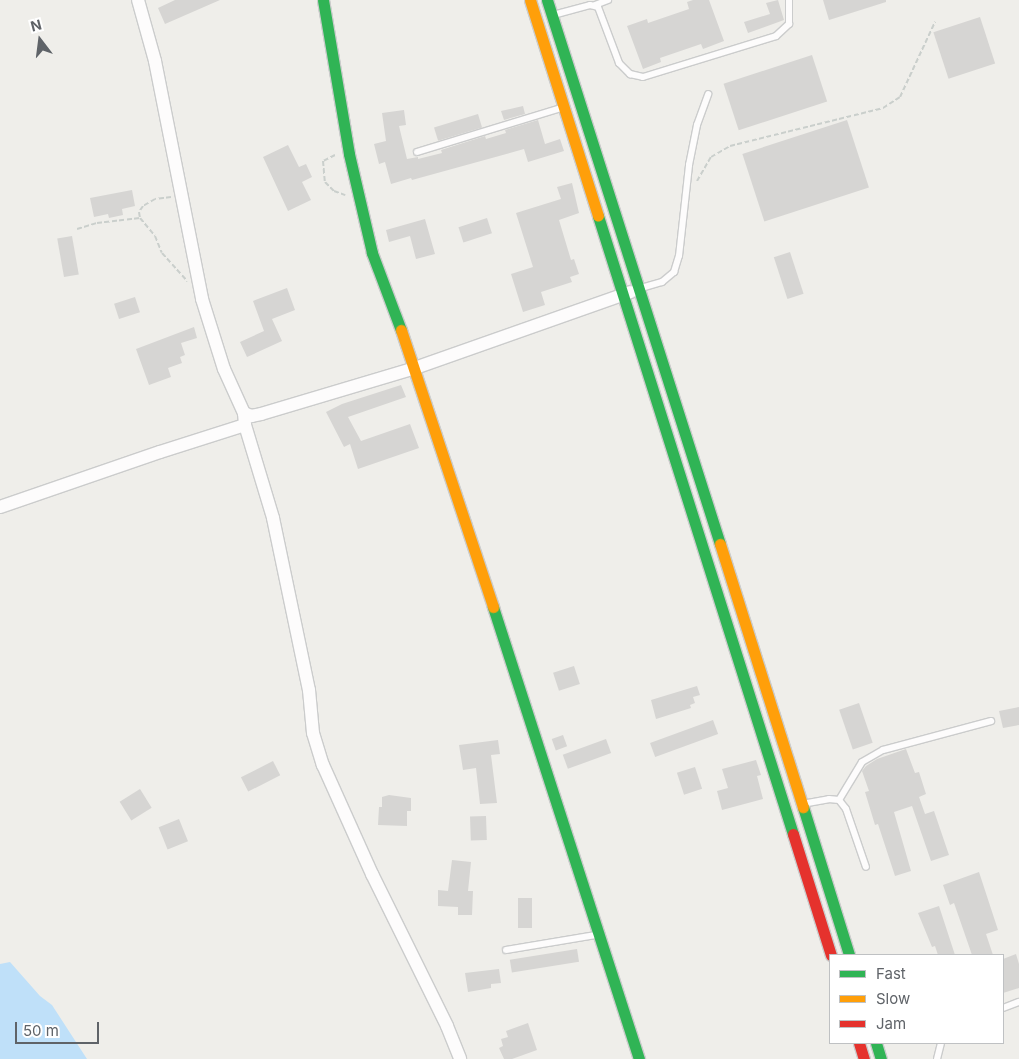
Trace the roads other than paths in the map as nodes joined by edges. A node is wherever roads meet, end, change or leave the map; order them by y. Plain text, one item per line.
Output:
1 (138, 0) edge
2 (323, 0) edge
3 (530, 0) edge
4 (547, 0) edge
5 (608, 0) edge
6 (789, 0) edge
7 (595, 5) junction
8 (552, 15) junction
9 (708, 94) dead end
10 (564, 107) junction
11 (417, 152) dead end
12 (640, 289) junction
13 (623, 294) junction
14 (415, 368) junction
15 (244, 419) junction
16 (0, 507) edge
17 (991, 721) dead end
18 (839, 800) junction
19 (801, 804) junction
20 (784, 810) junction
21 (866, 867) dead end
22 (598, 934) junction
23 (506, 950) dead end
24 (831, 954) edge
25 (848, 954) edge
26 (1019, 1002) edge
27 (1004, 1008) edge
28 (859, 1044) edge
29 (876, 1044) edge
30 (941, 1044) edge
31 (460, 1059) edge
32 (639, 1059) edge
33 (864, 1059) edge
34 (881, 1059) edge
35 (937, 1059) edge

1 - 15 street
2 - 14 street
3 - 10 street
4 - 8 street
5 - 7 lane
6 - 7 lane
7 - 8 lane
8 - 12 street
9 - 12 lane
10 - 11 lane
10 - 13 street
12 - 13 street
12 - 19 street
13 - 14 street
13 - 20 street
14 - 15 street
14 - 22 street
15 - 16 street
15 - 31 street
17 - 18 lane
18 - 19 lane
18 - 21 lane
19 - 20 lane
19 - 25 street
20 - 24 street
22 - 23 lane
22 - 32 street
26 - 27 lane
28 - 33 street
29 - 34 street
30 - 35 lane

